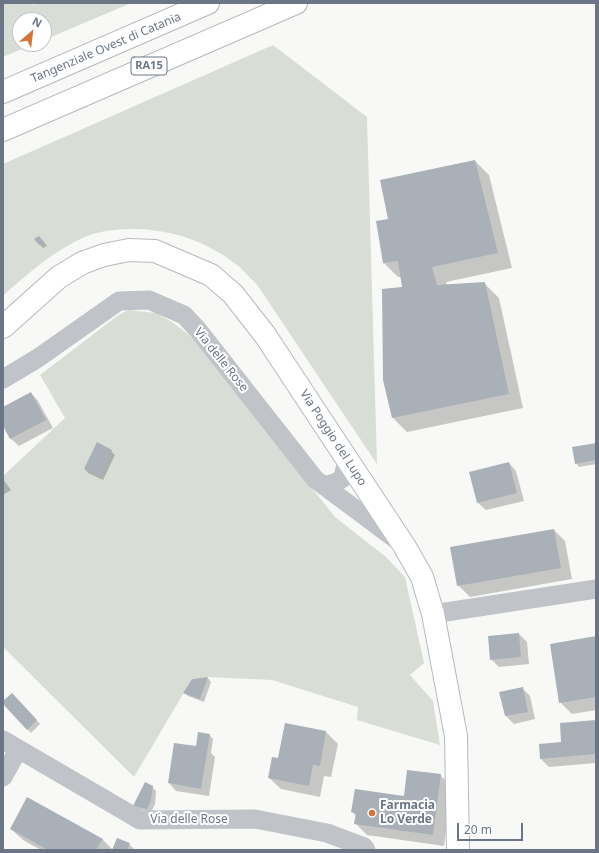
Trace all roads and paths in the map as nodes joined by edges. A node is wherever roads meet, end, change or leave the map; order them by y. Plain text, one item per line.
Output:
1 (208, 3) edge
2 (296, 3) edge
3 (3, 92) edge
4 (3, 130) edge
5 (3, 327) edge
6 (3, 379) edge
7 (347, 459) junction
8 (324, 486) junction
9 (406, 547) junction
10 (596, 589) edge
11 (433, 614) junction
12 (11, 745) edge
13 (3, 777) edge
14 (367, 849) edge
15 (458, 850) edge

1 - 3 main road, Tangenziale Ovest di Catania
2 - 4 main road, RA15
5 - 7 main road, Via Poggio del Lupo
6 - 8 street, Via delle Rose
7 - 8 street
7 - 9 main road, Via Poggio del Lupo
8 - 9 street, Via delle Rose
9 - 11 main road, Via Poggio del Lupo
10 - 11 street
11 - 15 main road, Via Poggio del Lupo
12 - 13 street
12 - 14 street, Via delle Rose

